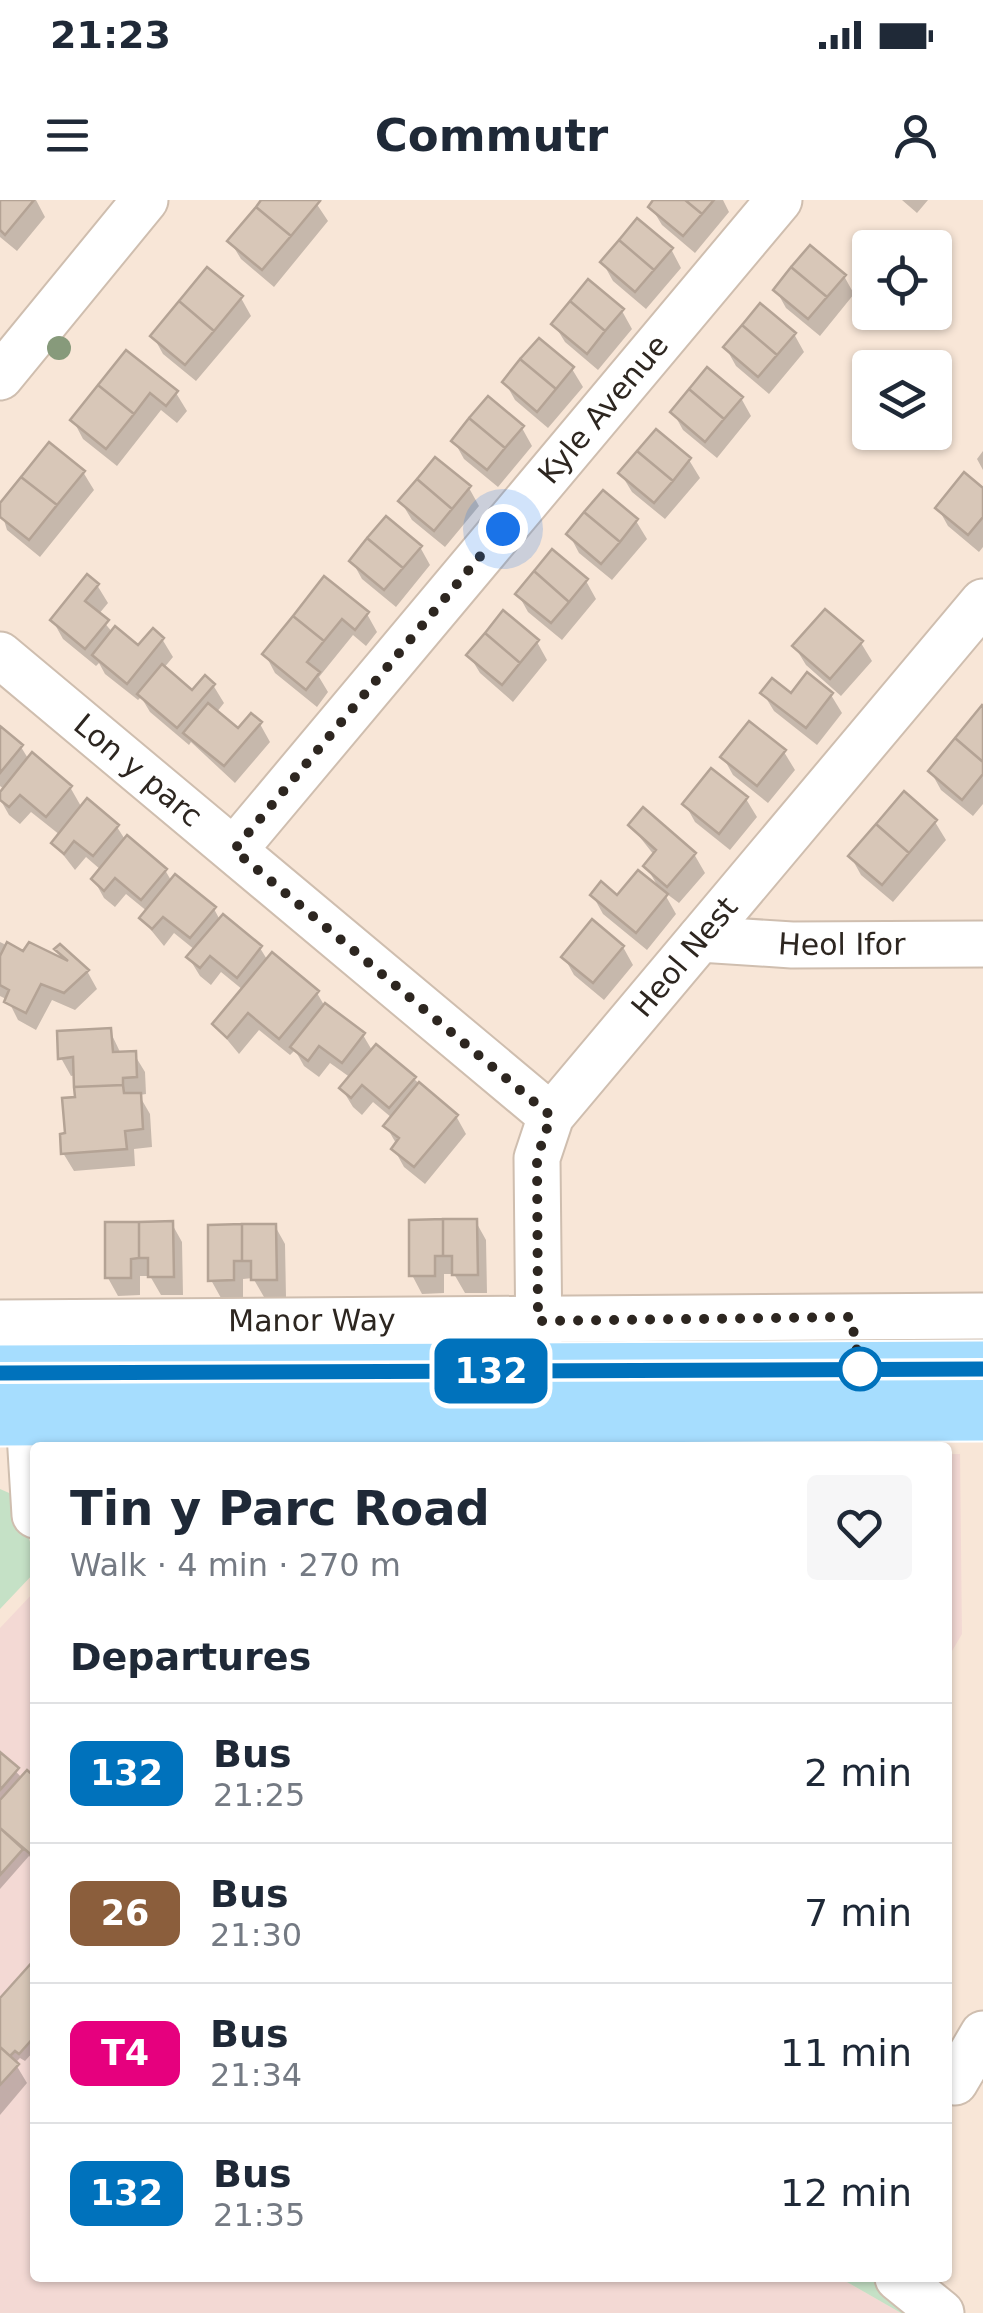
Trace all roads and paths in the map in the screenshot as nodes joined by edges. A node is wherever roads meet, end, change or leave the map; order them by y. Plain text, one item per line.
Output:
1 (146, 200) edge
2 (779, 200) edge
3 (0, 377) edge
4 (983, 602) edge
5 (0, 655) edge
6 (234, 850) junction
7 (700, 939) junction
8 (983, 944) edge
9 (551, 1116) junction
10 (983, 1316) edge
11 (0, 1322) edge
12 (538, 1346) junction
13 (983, 1368) edge
14 (10, 1403) edge
15 (983, 1413) edge
16 (30, 1493) edge
17 (983, 2034) edge
18 (955, 2082) dead end
19 (903, 2282) edge
20 (940, 2313) edge

1 - 3 street
2 - 6 street, Kyle Avenue
4 - 7 street, Heol Nest
5 - 6 street, Lon y parc
6 - 9 street, Lon y parc
7 - 8 street, Heol Ifor
7 - 9 street, Heol Nest
9 - 12 street, Heol Nest
10 - 12 street, Manor Way
11 - 12 street, Manor Way
12 - 13 highway, Manor Way
12 - 14 highway, Manor Way
14 - 15 highway
14 - 16 street
17 - 18 street
19 - 20 street

